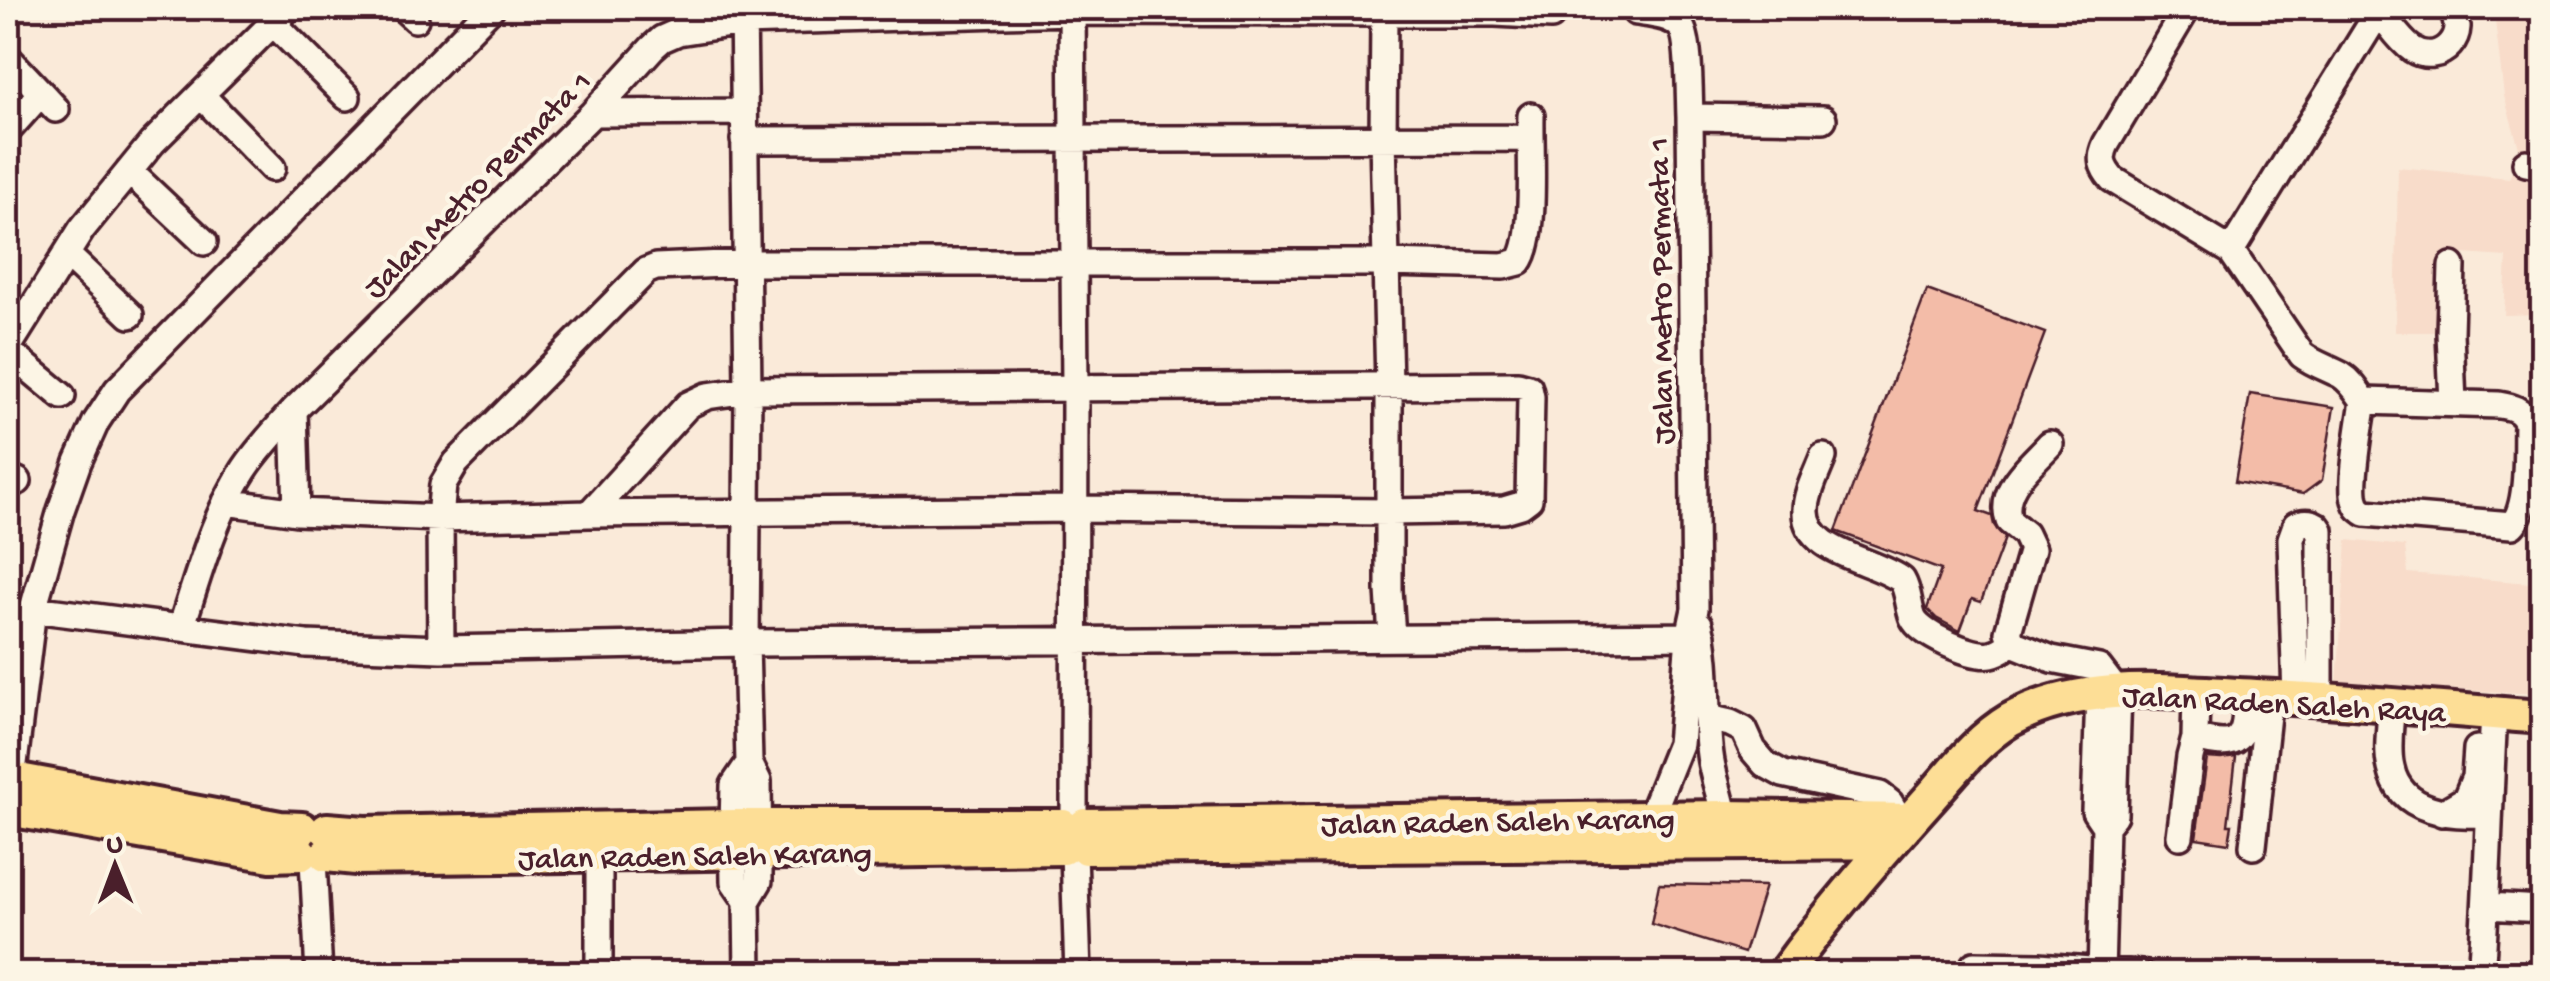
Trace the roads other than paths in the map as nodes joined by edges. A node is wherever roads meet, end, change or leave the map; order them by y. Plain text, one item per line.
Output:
1 (492, 8) edge
2 (1634, 8) edge
3 (2187, 8) edge
4 (2450, 8) edge
5 (2377, 9) edge
6 (1072, 10) edge
7 (1384, 10) edge
8 (281, 15) edge
9 (743, 15) edge
10 (1551, 16) dead end
11 (8, 58) edge
12 (202, 94) junction
13 (347, 97) dead end
14 (743, 112) junction
15 (593, 114) junction
16 (1690, 116) junction
17 (1823, 119) dead end
18 (8, 130) edge
19 (1073, 138) junction
20 (1382, 138) junction
21 (744, 140) junction
22 (272, 168) dead end
23 (129, 171) junction
24 (204, 242) dead end
25 (2231, 251) junction
26 (67, 255) junction
27 (1073, 262) junction
28 (1387, 262) junction
29 (747, 263) junction
30 (2452, 266) dead end
31 (130, 316) dead end
32 (8, 349) edge
33 (1390, 385) junction
34 (1075, 386) junction
35 (748, 390) junction
36 (62, 396) dead end
37 (2364, 400) junction
38 (2453, 403) junction
39 (294, 410) junction
40 (2050, 444) dead end
41 (1823, 457) dead end
42 (226, 502) junction
43 (1074, 509) junction
44 (297, 512) junction
45 (746, 512) junction
46 (1389, 512) junction
47 (589, 514) junction
48 (440, 518) junction
49 (33, 609) junction
50 (182, 628) junction
51 (1696, 637) junction
52 (1392, 638) junction
53 (1074, 640) junction
54 (746, 643) junction
55 (2012, 643) junction
56 (441, 648) junction
57 (2108, 693) junction
58 (2196, 693) junction
59 (2283, 697) junction
60 (2391, 705) junction
61 (2486, 713) junction
62 (2542, 717) edge
63 (1708, 718) junction
64 (2195, 738) junction
65 (9, 793) edge
66 (2442, 812) junction
67 (2488, 813) junction
68 (1900, 827) junction
69 (1650, 830) junction
70 (1726, 830) junction
71 (2180, 836) dead end
72 (1074, 837) junction
73 (746, 840) junction
74 (314, 846) junction
75 (2253, 846) dead end
76 (599, 856) junction
77 (2486, 906) junction
78 (2542, 909) edge
79 (1974, 964) dead end
80 (1790, 972) edge
81 (2101, 972) edge
82 (319, 974) edge
83 (599, 974) edge
84 (748, 974) edge
85 (1078, 974) edge
86 (2141, 974) edge
87 (2481, 974) edge

1 - 49 street
2 - 16 street, Jalan Metro Permata 1
3 - 25 street
4 - 5 street
5 - 25 street
6 - 7 street, Jalan Metro Permata 1
6 - 9 street, Jalan Metro Permata 1
6 - 19 street
7 - 10 street, Jalan Metro Permata 1
7 - 20 street
8 - 12 street
8 - 13 street
9 - 14 street
9 - 15 street, Jalan Metro Permata 1
11 - 18 street
12 - 22 street
12 - 23 street
14 - 15 street
14 - 21 street
15 - 39 street, Jalan Metro Permata 1
16 - 17 street
16 - 51 street, Jalan Metro Permata 1
19 - 20 street
19 - 21 street
19 - 27 street
20 - 28 street
20 - 28 street
21 - 29 street
23 - 24 street
23 - 26 street
25 - 37 street
26 - 31 street
26 - 32 street
27 - 28 street
27 - 29 street
27 - 34 street
28 - 33 street
29 - 35 street
29 - 48 street
30 - 38 street
32 - 36 street
33 - 34 street
33 - 46 street
33 - 46 street
34 - 35 street
34 - 43 street
35 - 45 street
35 - 47 street
37 - 38 street
37 - 38 street
39 - 42 street, Jalan Metro Permata 1
39 - 44 street
40 - 55 street
41 - 55 street
42 - 44 street
42 - 50 street, Jalan Metro Permata 1
43 - 45 street
43 - 46 street
43 - 53 street
44 - 48 street
45 - 47 street
45 - 54 street
46 - 52 street
47 - 48 street
48 - 56 street
49 - 50 street
49 - 65 street
50 - 56 street
51 - 52 street
51 - 63 street, Jalan Metro Permata 1
51 - 69 street, Jalan Metro Permata 1
52 - 53 street
53 - 54 street
53 - 72 street
54 - 56 street
54 - 73 street
55 - 57 street
57 - 58 main road, Jalan Raden Saleh Raya
57 - 68 main road, Jalan Raden Saleh Raya
57 - 81 street
58 - 59 main road, Jalan Raden Saleh Raya
58 - 64 street
59 - 59 street
59 - 60 main road, Jalan Raden Saleh Raya
59 - 64 street
59 - 75 street
60 - 61 main road, Jalan Raden Saleh Raya
60 - 66 street
61 - 62 main road, Jalan Raden Saleh Raya
61 - 66 street
61 - 67 street
63 - 68 street
63 - 70 street, Jalan Metro Permata 1
64 - 71 street
65 - 74 main road, Jalan Raden Saleh Karang
66 - 67 street
67 - 77 street
68 - 70 main road, Jalan Raden Saleh Karang
68 - 80 main road, Jalan Raden Saleh Raya
69 - 70 main road, Jalan Raden Saleh Karang
69 - 72 main road, Jalan Raden Saleh Karang
72 - 73 main road, Jalan Raden Saleh Karang
72 - 85 street
73 - 74 main road, Jalan Raden Saleh Karang
73 - 76 main road, Jalan Raden Saleh Karang
73 - 84 street
74 - 76 main road, Jalan Raden Saleh Karang
74 - 82 street
76 - 83 street
77 - 78 street
77 - 87 street
79 - 81 street
81 - 86 street

